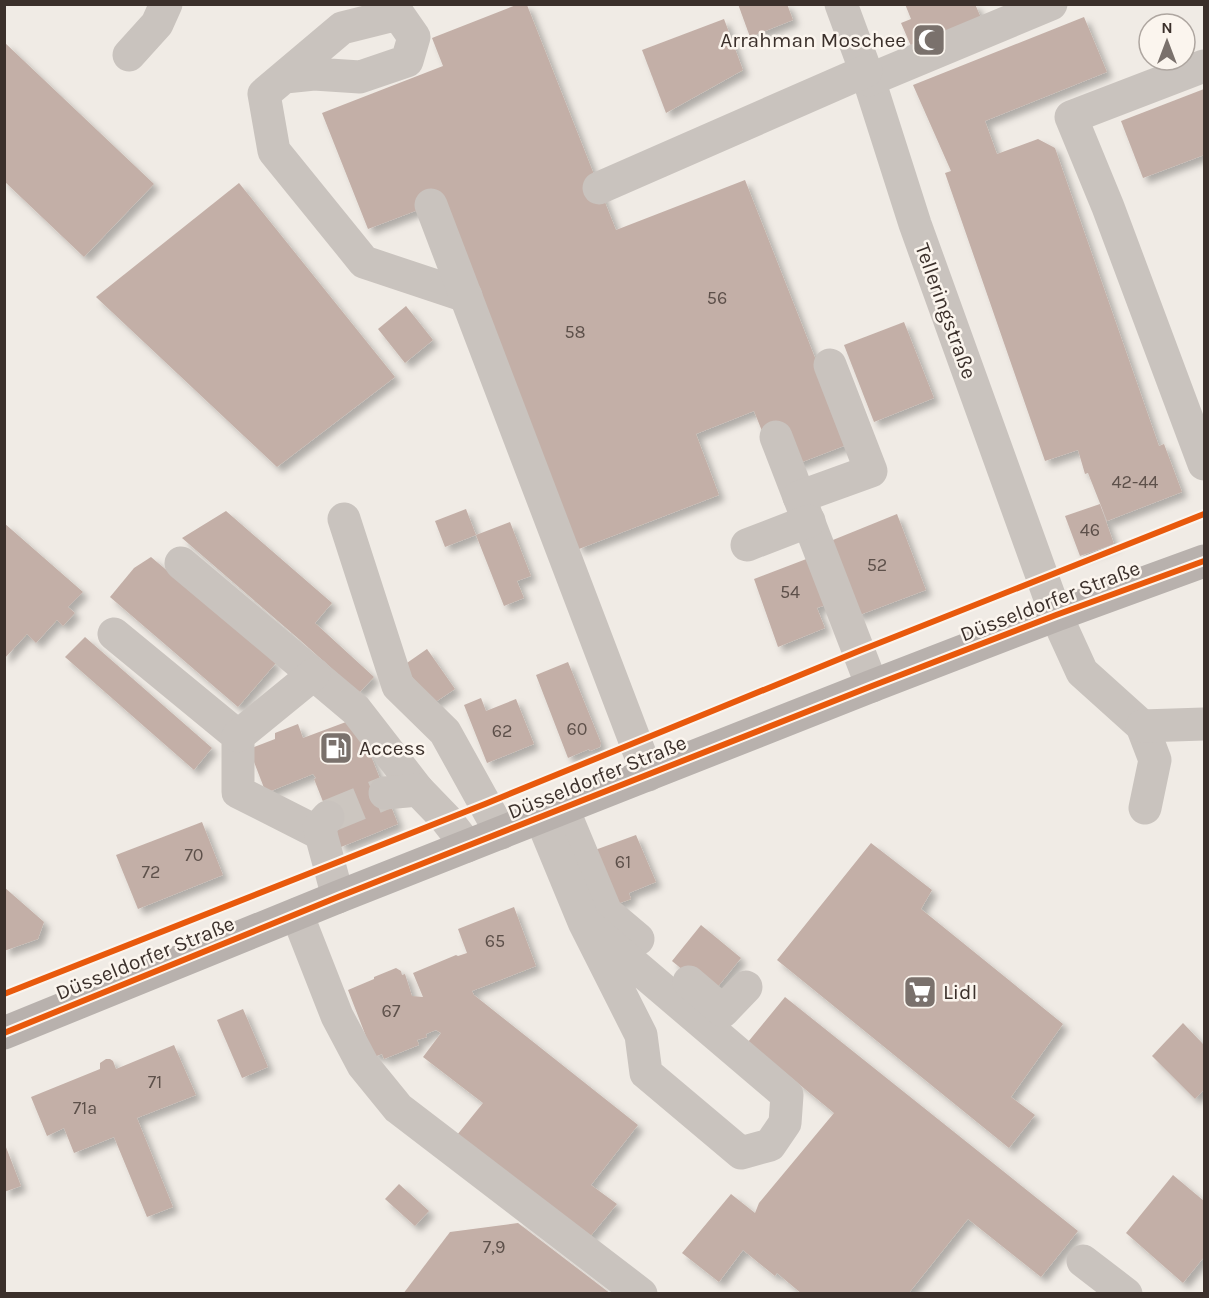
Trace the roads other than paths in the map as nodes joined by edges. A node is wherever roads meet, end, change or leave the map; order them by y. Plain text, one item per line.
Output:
1 (166, 4) edge
2 (841, 4) edge
3 (1051, 4) edge
4 (129, 55) dead end
5 (1204, 66) edge
6 (867, 76) junction
7 (285, 77) dead end
8 (599, 188) dead end
9 (431, 205) dead end
10 (466, 296) junction
11 (830, 365) dead end
12 (776, 437) dead end
13 (1204, 464) edge
14 (804, 509) junction
15 (344, 519) dead end
16 (747, 545) dead end
17 (1204, 561) edge
18 (182, 562) dead end
19 (1056, 615) junction
20 (114, 634) dead end
21 (314, 674) junction
22 (872, 686) junction
23 (1204, 724) edge
24 (1142, 726) junction
25 (238, 736) junction
26 (648, 775) junction
27 (418, 790) junction
28 (385, 793) tunnel mouth
29 (1145, 808) dead end
30 (552, 813) junction
31 (501, 833) junction
32 (467, 846) junction
33 (338, 897) junction
34 (297, 914) junction
35 (584, 922) junction
36 (746, 987) dead end
37 (4, 1033) edge
38 (1083, 1262) dead end
39 (641, 1293) edge
40 (1126, 1293) edge

1 - 4 street
2 - 6 street, Telleringstraße
3 - 6 street
5 - 13 street
6 - 8 street
6 - 19 street, Telleringstraße
7 - 10 street
9 - 10 street
10 - 26 street
11 - 14 street
12 - 14 street
14 - 16 street
14 - 22 street
15 - 31 street
17 - 19 main road, Düsseldorfer Straße
18 - 21 street
19 - 22 main road, Düsseldorfer Straße
19 - 24 street, Telleringstraße
20 - 25 street
21 - 25 street
21 - 27 street
22 - 26 main road, Düsseldorfer Straße
23 - 24 street
24 - 29 street
25 - 33 street
26 - 30 main road, Düsseldorfer Straße
27 - 28 street
27 - 32 street
30 - 31 main road, Düsseldorfer Straße
30 - 35 street
30 - 36 street
31 - 32 main road, Düsseldorfer Straße
32 - 33 main road, Düsseldorfer Straße
33 - 34 main road, Düsseldorfer Straße
34 - 37 main road, Düsseldorfer Straße
34 - 39 street
35 - 35 street
38 - 40 street

